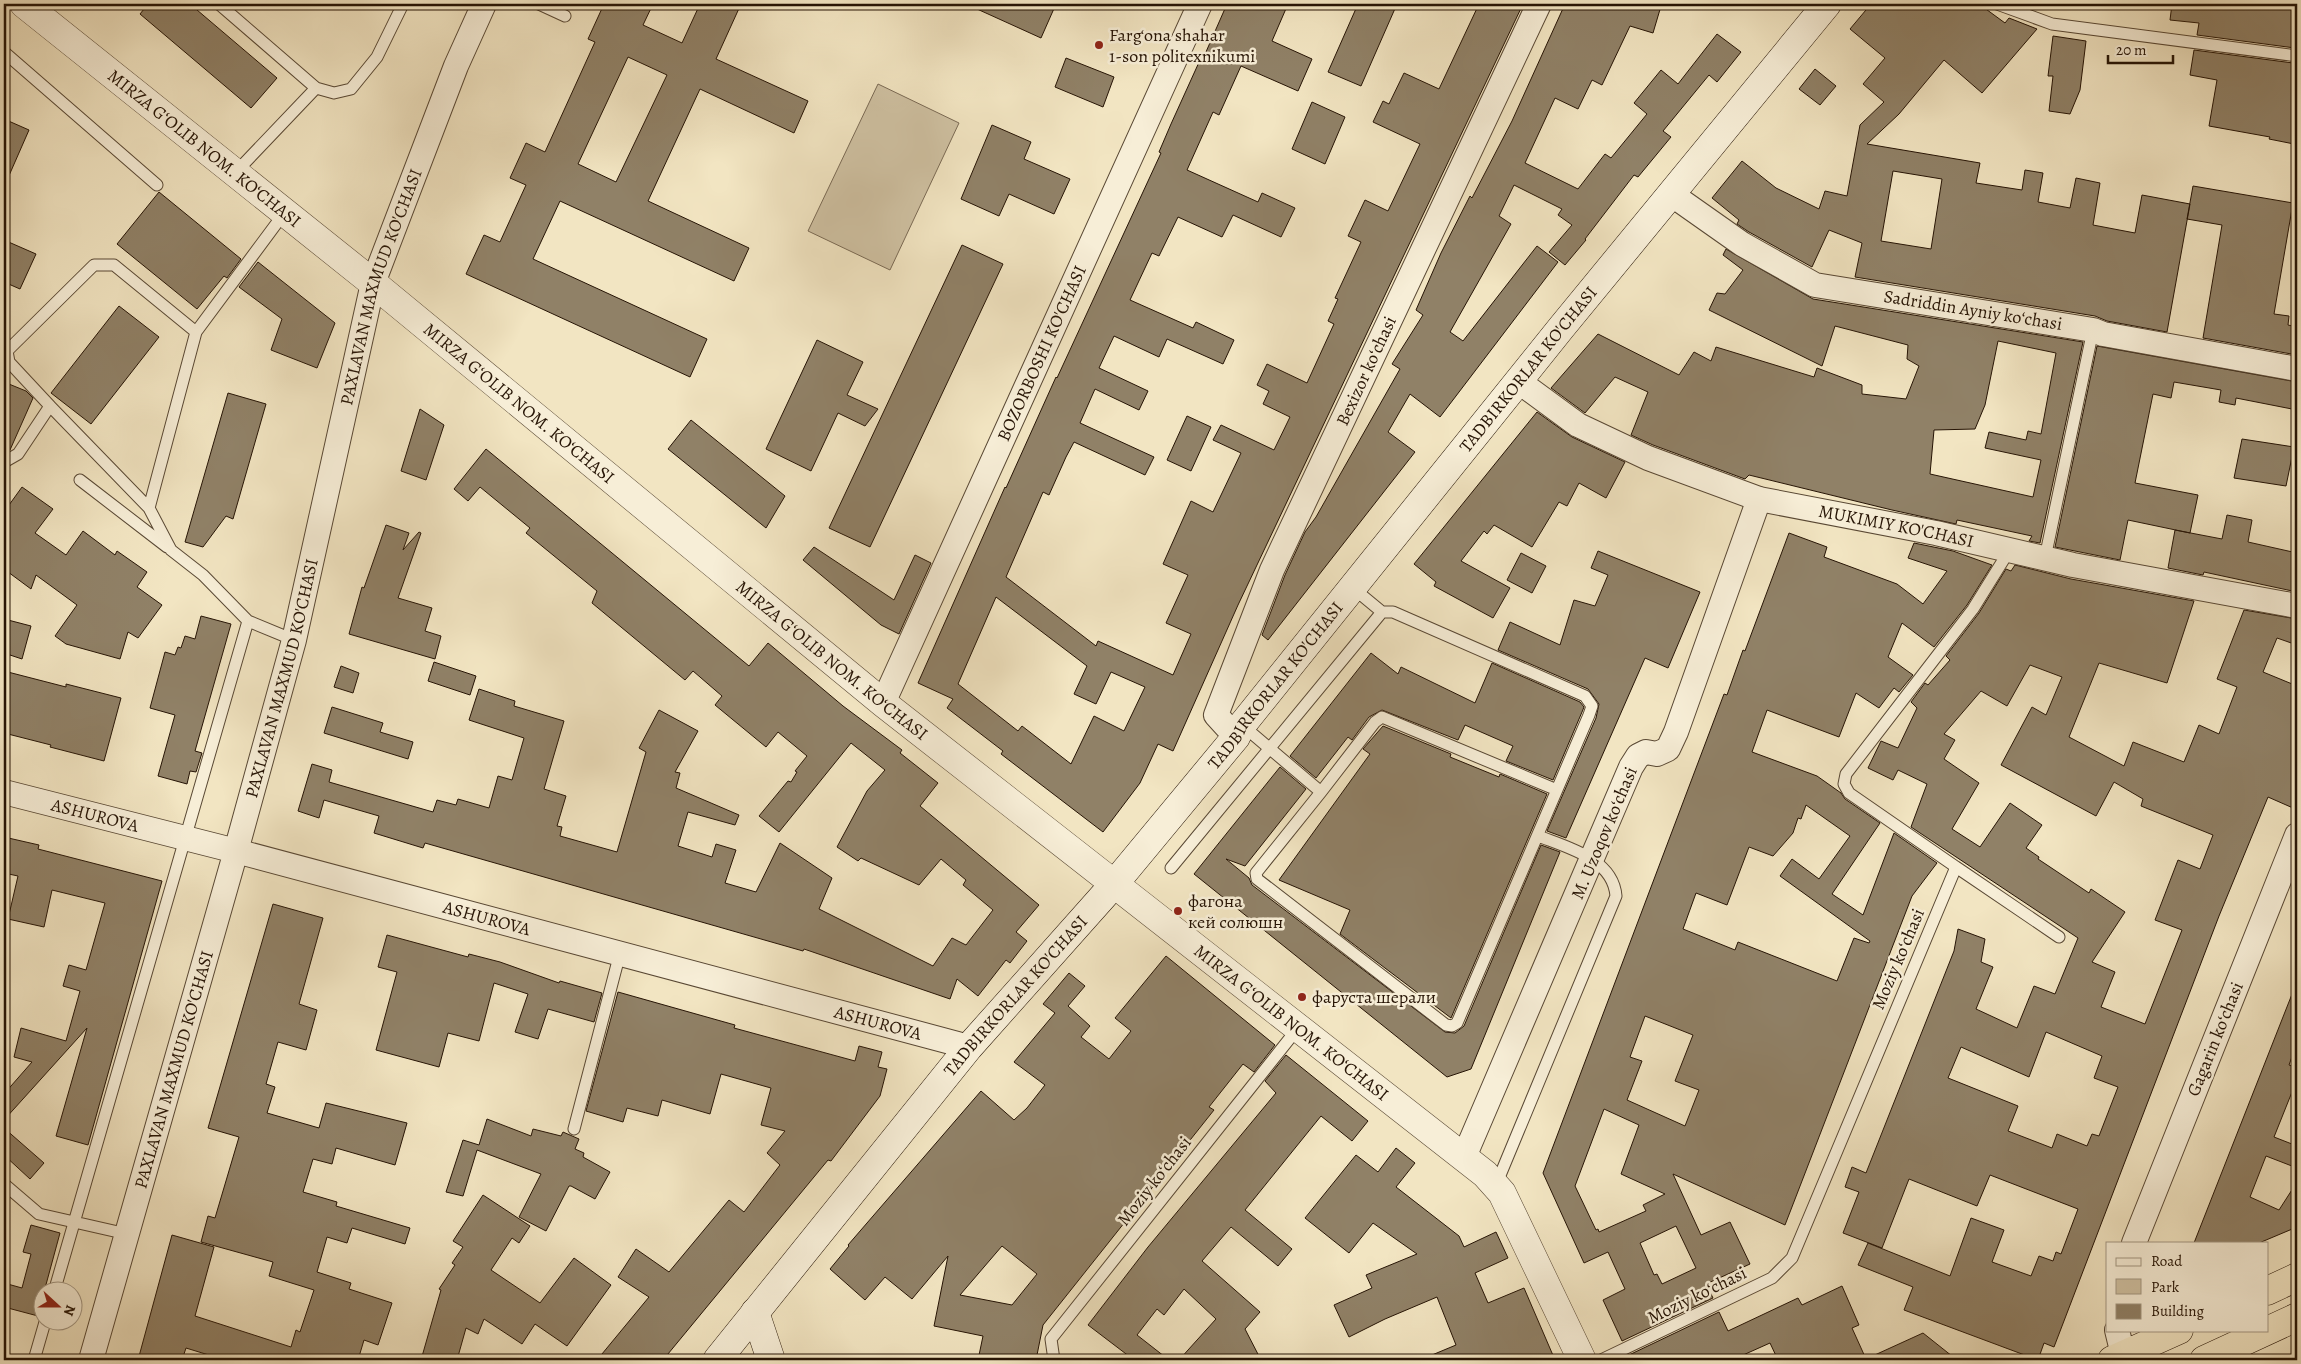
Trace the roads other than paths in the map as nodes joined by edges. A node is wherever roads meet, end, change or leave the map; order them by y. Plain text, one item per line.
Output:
1 (24, 4) edge
2 (219, 4) edge
3 (403, 4) edge
4 (484, 4) edge
5 (539, 4) edge
6 (1200, 4) edge
7 (1539, 4) edge
8 (1826, 4) edge
9 (1997, 4) edge
10 (565, 16) dead end
11 (4, 52) edge
12 (2297, 56) edge
13 (316, 88) junction
14 (235, 173) junction
15 (157, 185) dead end
16 (1671, 194) junction
17 (285, 212) junction
18 (374, 283) junction
19 (2093, 330) junction
20 (196, 332) junction
21 (2297, 369) edge
22 (1518, 381) junction
23 (50, 406) junction
24 (4, 462) edge
25 (80, 480) dead end
26 (1759, 499) junction
27 (149, 508) junction
28 (171, 550) junction
29 (2009, 550) junction
30 (2045, 558) junction
31 (1353, 588) junction
32 (2297, 606) edge
33 (1382, 612) junction
34 (248, 621) junction
35 (294, 640) junction
36 (883, 703) junction
37 (1239, 731) junction
38 (1268, 748) junction
39 (1557, 790) junction
40 (4, 792) edge
41 (1322, 792) junction
42 (2297, 835) edge
43 (1538, 836) junction
44 (184, 837) junction
45 (236, 851) junction
46 (1593, 860) junction
47 (1956, 866) junction
48 (1171, 868) dead end
49 (1115, 883) junction
50 (2059, 937) dead end
51 (620, 953) junction
52 (1298, 1028) junction
53 (969, 1047) junction
54 (574, 1129) dead end
55 (1464, 1156) junction
56 (4, 1184) edge
57 (1496, 1185) junction
58 (73, 1223) junction
59 (127, 1234) junction
60 (2134, 1242) edge
61 (2297, 1278) edge
62 (57, 1282) edge
63 (2268, 1291) edge
64 (755, 1312) junction
65 (2297, 1317) edge
66 (2268, 1330) edge
67 (42, 1332) edge
68 (2172, 1332) edge
69 (2265, 1332) edge
70 (2118, 1348) edge
71 (34, 1360) edge
72 (91, 1360) edge
73 (717, 1360) edge
74 (771, 1360) edge
75 (1054, 1360) edge
76 (1582, 1360) edge
77 (1602, 1360) edge
78 (2204, 1360) edge

1 - 14 street, MIRZA G‘OLIB NOM. KO‘CHASI
2 - 13 lane
3 - 13 lane
4 - 18 street, PAXLAVAN MAXMUD KO'CHASI
5 - 10 lane
6 - 36 street, BOZORBOSHI KO'CHASI
7 - 37 street, Bexizor koʻchasi
8 - 16 street, TADBIRKORLAR KO'CHASI
9 - 12 lane
11 - 15 lane
13 - 14 lane
14 - 17 street, MIRZA G‘OLIB NOM. KO‘CHASI
16 - 19 street, Sadriddin Ayniy koʻchasi
16 - 22 street, TADBIRKORLAR KO'CHASI
17 - 18 street, MIRZA G‘OLIB NOM. KO‘CHASI
17 - 20 lane
18 - 35 street, PAXLAVAN MAXMUD KO'CHASI
18 - 36 street, MIRZA G‘OLIB NOM. KO‘CHASI
19 - 21 street, Sadriddin Ayniy koʻchasi
19 - 30 lane
20 - 23 lane
20 - 27 lane
22 - 26 street, MUKIMIY KO'CHASI
22 - 31 street, TADBIRKORLAR KO'CHASI
23 - 24 lane
23 - 27 lane
25 - 28 lane
26 - 29 street, MUKIMIY KO'CHASI
26 - 46 street, M. Uzoqov koʻchasi
27 - 28 lane
28 - 34 lane
29 - 30 street, MUKIMIY KO'CHASI
29 - 47 lane
30 - 32 street, MUKIMIY KO'CHASI
31 - 33 lane
31 - 37 street, TADBIRKORLAR KO'CHASI
33 - 38 lane
33 - 39 lane
34 - 35 lane
34 - 44 lane
35 - 45 street, PAXLAVAN MAXMUD KO'CHASI
36 - 49 street, MIRZA G‘OLIB NOM. KO‘CHASI
37 - 38 lane
37 - 49 street, TADBIRKORLAR KO'CHASI
38 - 41 lane
38 - 48 lane
39 - 41 lane
39 - 43 lane
40 - 44 street, ASHUROVA
41 - 43 lane
42 - 60 street, Gagarin koʻchasi
43 - 46 lane
44 - 45 street, ASHUROVA
44 - 58 lane
45 - 51 street, ASHUROVA
45 - 59 street, PAXLAVAN MAXMUD KO'CHASI
46 - 55 street, M. Uzoqov koʻchasi
46 - 57 lane
47 - 50 lane
47 - 77 lane, Moziy koʻchasi
49 - 52 street, MIRZA G‘OLIB NOM. KO‘CHASI
49 - 53 street, TADBIRKORLAR KO'CHASI
51 - 53 street, ASHUROVA
51 - 54 lane
52 - 55 street, MIRZA G‘OLIB NOM. KO‘CHASI
52 - 75 lane, Moziy koʻchasi
53 - 64 street, TADBIRKORLAR KO'CHASI
55 - 57 street, MIRZA G‘OLIB NOM. KO‘CHASI
56 - 58 lane
57 - 76 street, MIRZA G‘OLIB NOM. KO‘CHASI
58 - 59 lane
58 - 62 lane
59 - 72 street, PAXLAVAN MAXMUD KO'CHASI
61 - 63 highway
64 - 73 street, TADBIRKORLAR KO'CHASI
64 - 74 street
65 - 66 highway
67 - 71 lane
68 - 70 highway
69 - 78 highway

